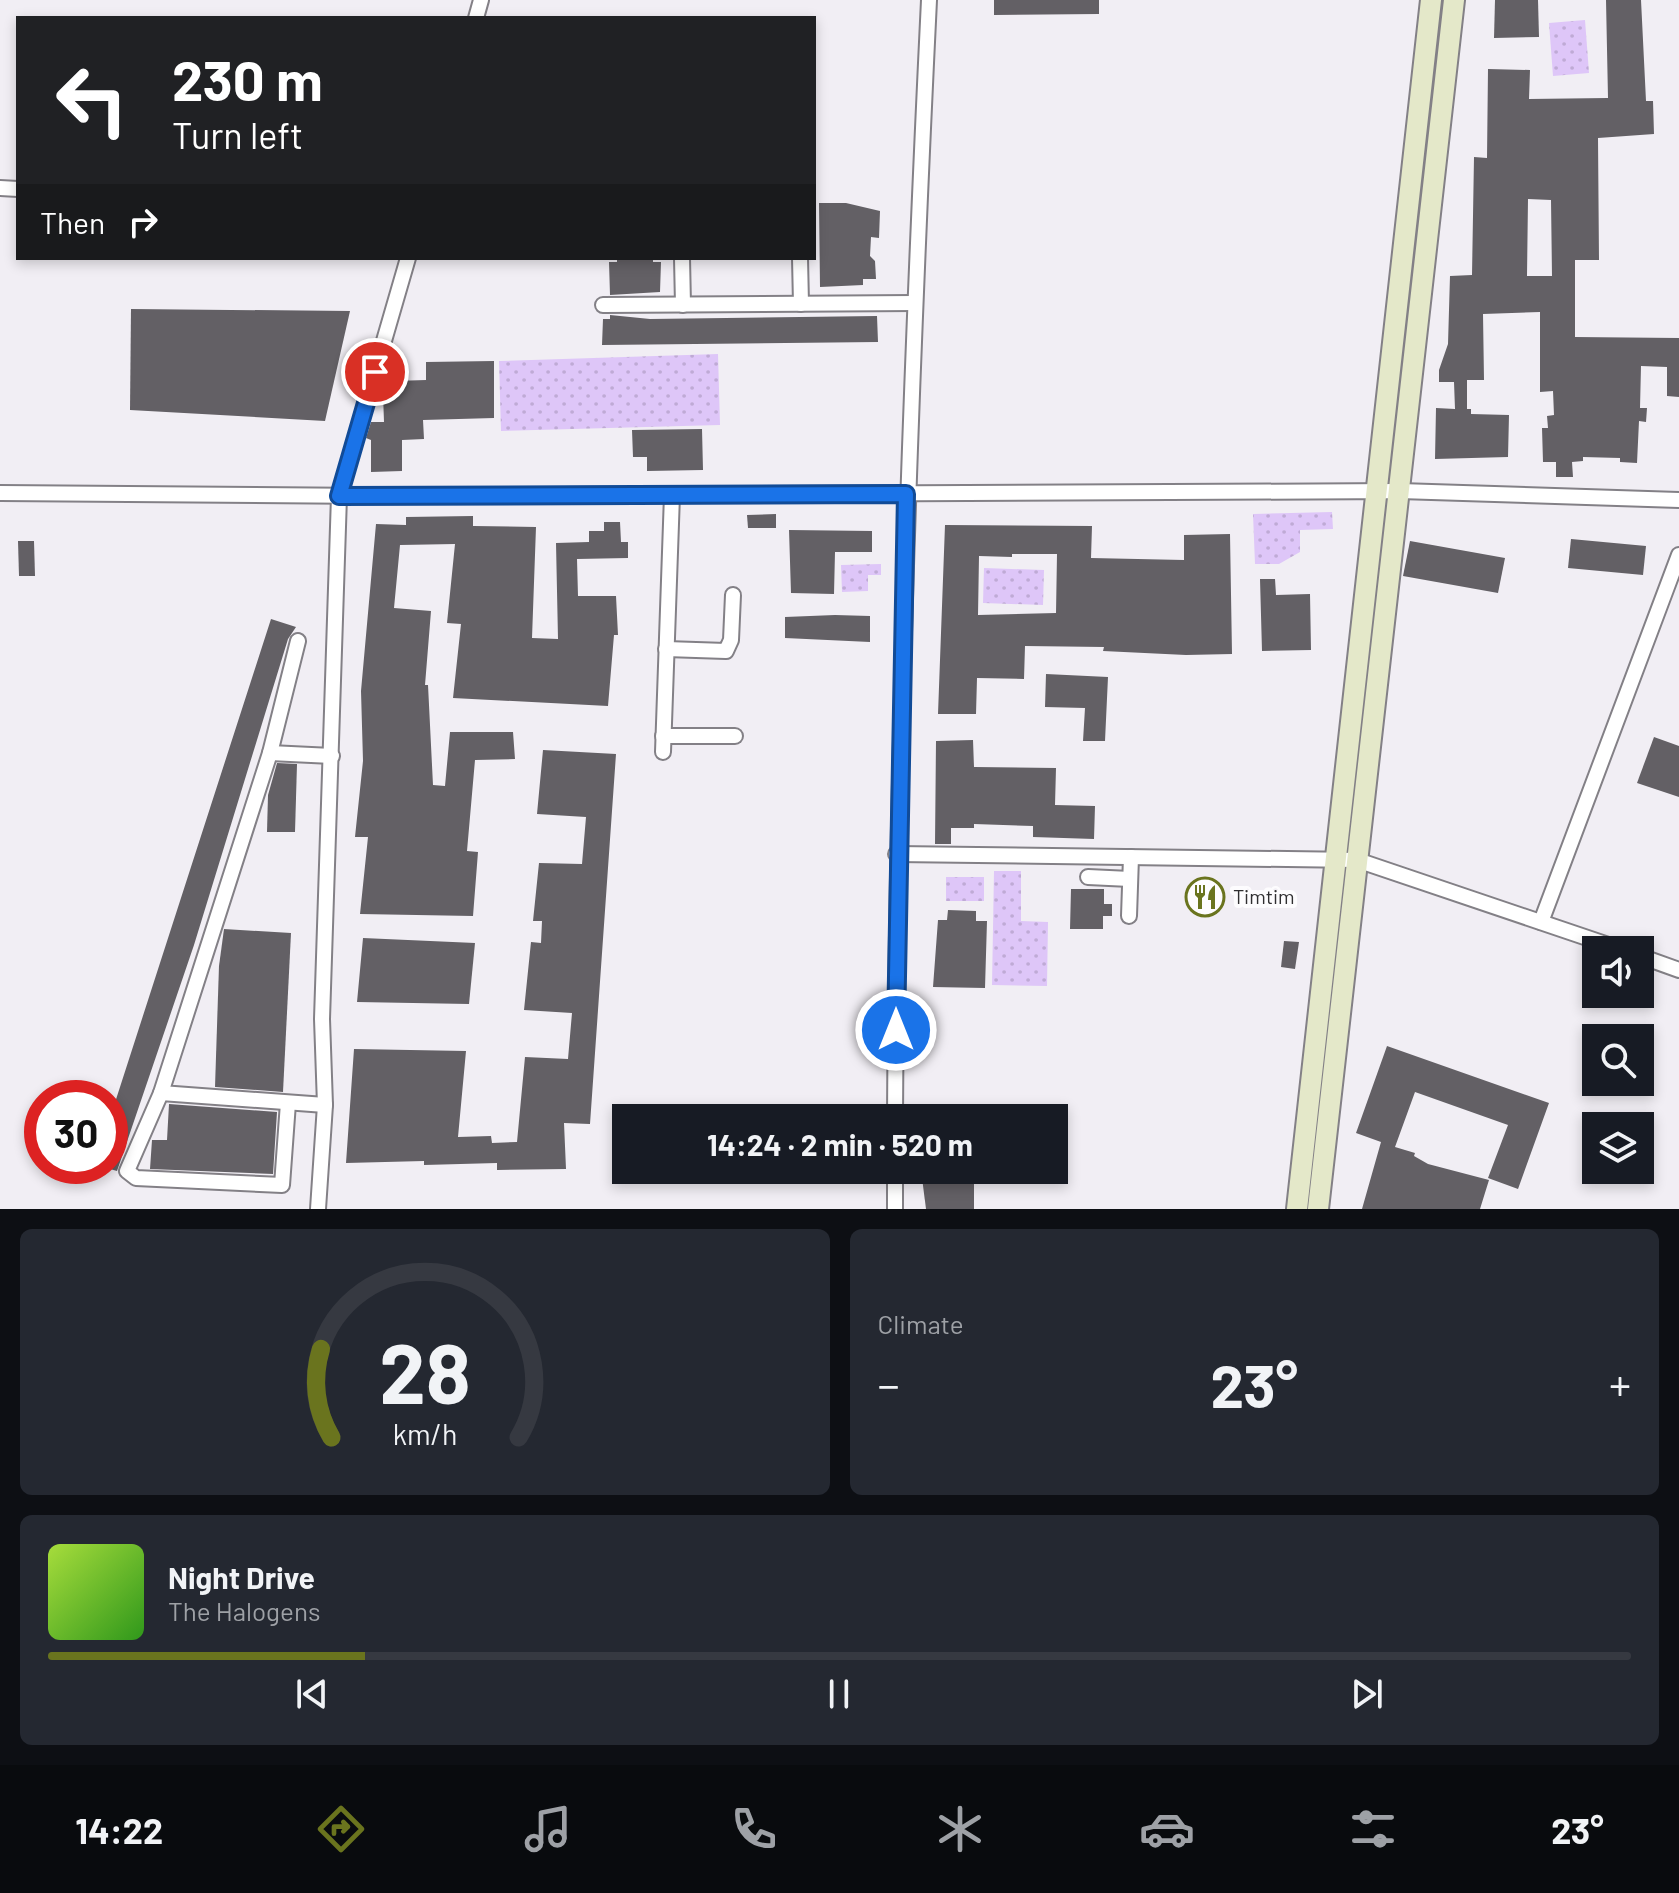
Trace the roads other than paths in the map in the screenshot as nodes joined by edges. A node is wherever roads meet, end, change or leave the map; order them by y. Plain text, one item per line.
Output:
1 (929, 0) edge
2 (1431, 0) edge
3 (1454, 0) edge
4 (407, 260) edge
5 (682, 260) edge
6 (800, 260) edge
7 (915, 303) junction
8 (801, 304) junction
9 (603, 305) dead end
10 (683, 305) junction
11 (1376, 491) junction
12 (1400, 491) junction
13 (0, 493) edge
14 (906, 494) junction
15 (672, 495) junction
16 (339, 496) junction
17 (1679, 500) edge
18 (1679, 555) edge
19 (733, 595) dead end
20 (298, 641) dead end
21 (666, 649) junction
22 (663, 736) junction
23 (735, 736) dead end
24 (663, 752) dead end
25 (270, 753) junction
26 (332, 756) junction
27 (896, 854) junction
28 (1131, 857) junction
29 (1348, 860) junction
30 (1088, 877) dead end
31 (1130, 879) junction
32 (1129, 916) dead end
33 (1541, 922) junction
34 (1582, 936) edge
35 (1654, 961) edge
36 (1679, 970) edge
37 (161, 1093) junction
38 (288, 1103) junction
39 (895, 1104) edge
40 (325, 1105) junction
41 (895, 1184) edge
42 (318, 1209) edge
43 (895, 1209) edge
44 (1297, 1209) edge
45 (1318, 1209) edge

1 - 7 street
2 - 11 street
3 - 12 street
4 - 16 street
5 - 10 street
6 - 8 street
7 - 8 street
7 - 14 street
8 - 10 street
9 - 10 street
11 - 12 street
11 - 14 street
11 - 29 street
12 - 17 street
12 - 29 street
13 - 16 street
14 - 15 street
14 - 27 street
15 - 16 street
15 - 21 street
16 - 26 street
18 - 33 street
19 - 21 street
20 - 25 street
21 - 22 street
22 - 23 street
22 - 24 street
25 - 26 street
25 - 37 street
26 - 40 street
27 - 28 street
27 - 39 street
28 - 29 street
28 - 31 street
29 - 33 street
29 - 44 street
29 - 45 street
30 - 31 street
31 - 32 street
33 - 34 street
35 - 36 street
37 - 38 street
37 - 38 street
38 - 40 street
40 - 42 street
41 - 43 street

